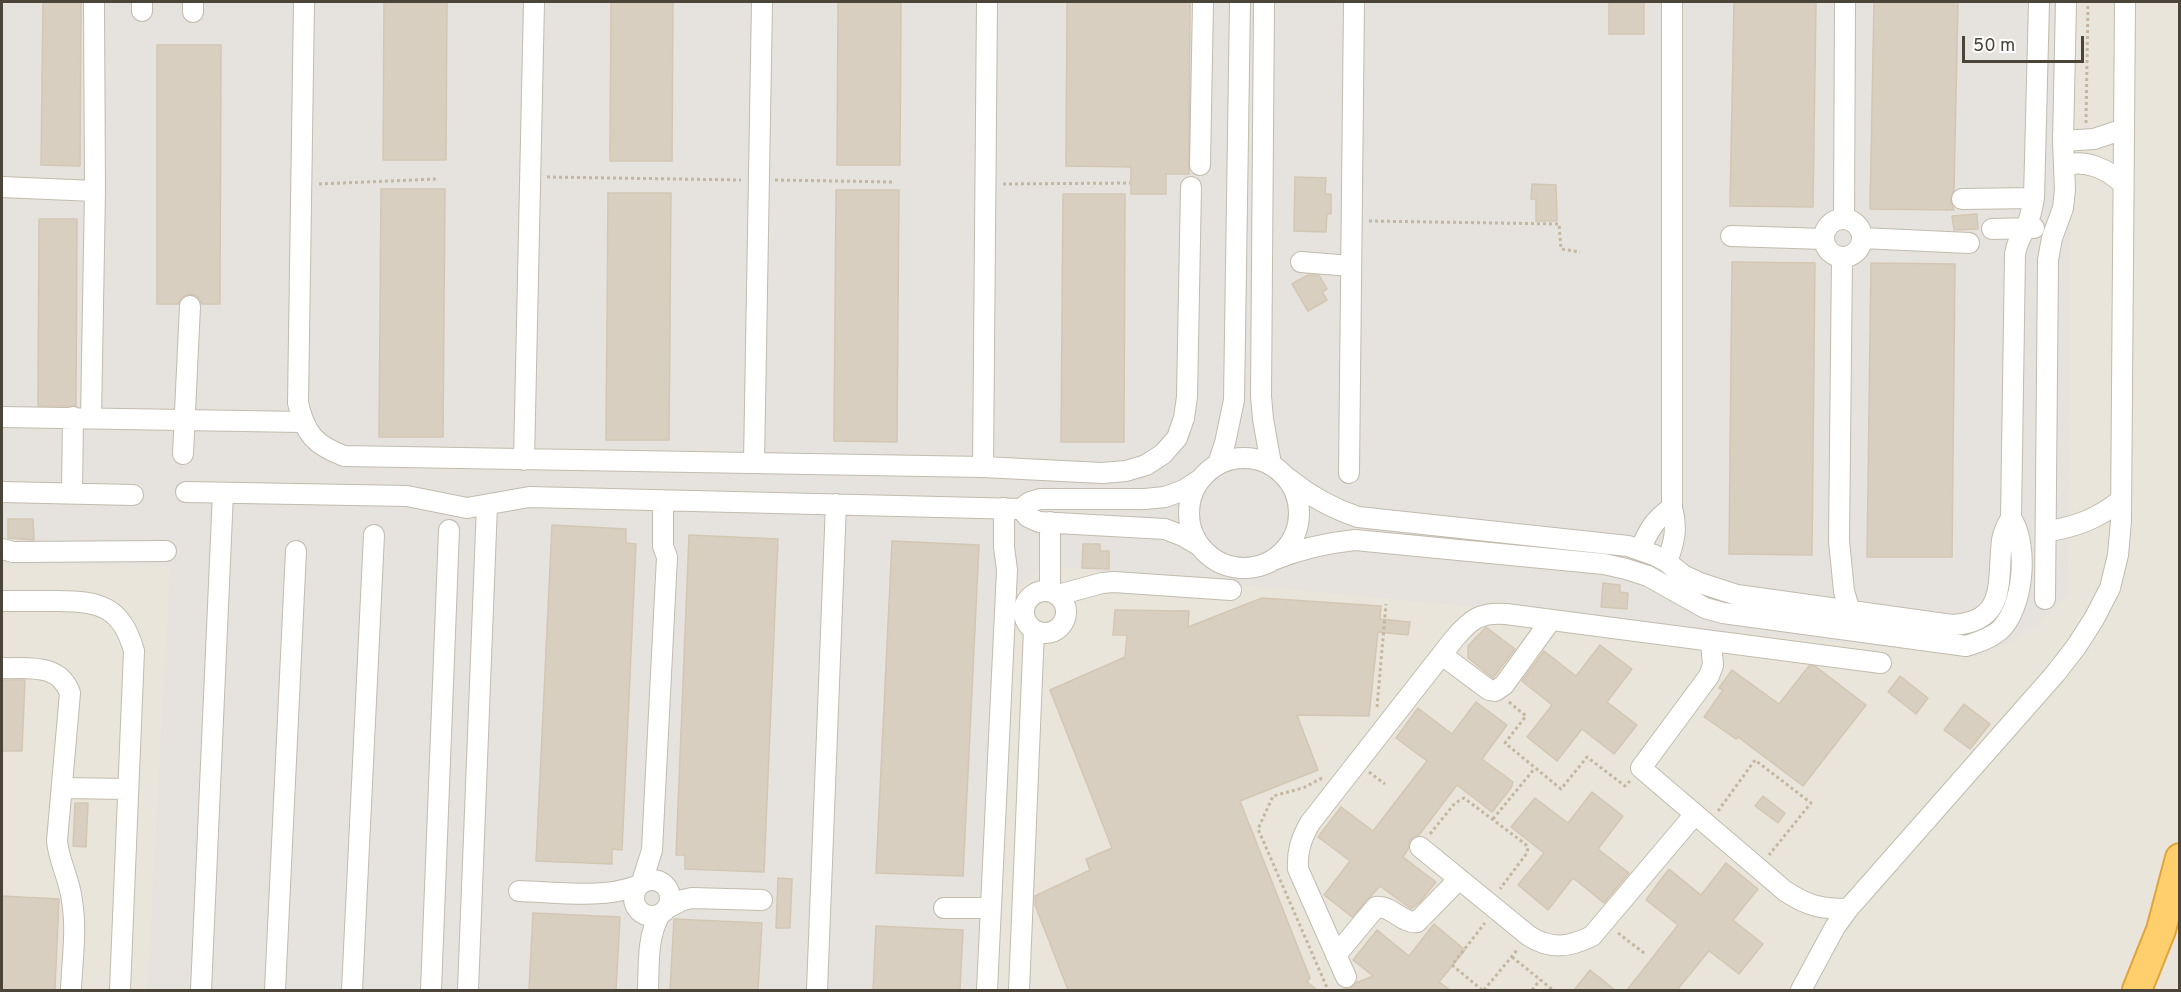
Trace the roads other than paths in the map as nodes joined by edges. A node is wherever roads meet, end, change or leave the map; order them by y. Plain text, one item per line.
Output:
1 (94, 2) edge
2 (304, 2) edge
3 (534, 2) edge
4 (762, 2) edge
5 (987, 2) edge
6 (1203, 2) edge
7 (1240, 2) edge
8 (1264, 2) edge
9 (1354, 2) edge
10 (1672, 2) edge
11 (1845, 2) edge
12 (2038, 2) edge
13 (2066, 2) edge
14 (2125, 2) edge
15 (2124, 129) junction
16 (2063, 141) junction
17 (1200, 165) dead end
18 (2064, 166) junction
19 (2123, 184) junction
20 (1191, 187) dead end
21 (2, 188) edge
22 (95, 191) junction
23 (2034, 198) junction
24 (1962, 199) dead end
25 (1844, 219) junction
26 (2025, 228) junction
27 (2057, 228) junction
28 (1992, 229) dead end
29 (1731, 236) dead end
30 (1862, 238) junction
31 (1824, 239) junction
32 (1969, 243) dead end
33 (1842, 257) junction
34 (1301, 262) dead end
35 (1351, 266) junction
36 (190, 306) dead end
37 (2, 417) edge
38 (82, 418) junction
39 (184, 419) junction
40 (302, 422) junction
41 (183, 454) dead end
42 (524, 460) junction
43 (754, 463) junction
44 (1218, 464) junction
45 (1271, 464) junction
46 (983, 467) junction
47 (1349, 474) dead end
48 (1201, 479) junction
49 (1288, 479) junction
50 (2, 492) edge
51 (186, 492) dead end
52 (223, 493) junction
53 (72, 494) junction
54 (133, 495) dead end
55 (670, 500) junction
56 (2120, 501) junction
57 (836, 504) junction
58 (487, 505) junction
59 (1013, 508) junction
60 (1672, 508) junction
61 (2011, 518) junction
62 (1050, 522) junction
63 (2046, 524) junction
64 (449, 530) dead end
65 (374, 535) dead end
66 (1839, 541) junction
67 (1200, 546) junction
68 (2, 549) edge
69 (1640, 550) junction
70 (166, 551) dead end
71 (296, 551) dead end
72 (1273, 560) junction
73 (1667, 562) junction
74 (1231, 590) dead end
75 (1054, 593) junction
76 (2045, 599) dead end
77 (2, 601) edge
78 (1823, 608) junction
79 (1850, 612) junction
80 (1551, 620) junction
81 (1034, 630) junction
82 (1711, 642) junction
83 (1442, 655) junction
84 (1881, 663) dead end
85 (2, 668) edge
86 (63, 788) junction
87 (128, 789) junction
88 (1701, 819) junction
89 (1420, 847) road end
90 (652, 850) junction
91 (2180, 858) edge
92 (1458, 880) junction
93 (640, 884) junction
94 (665, 885) junction
95 (519, 891) dead end
96 (602, 893) junction
97 (692, 898) junction
98 (762, 900) dead end
99 (944, 908) dead end
100 (990, 908) junction
101 (1848, 909) junction
102 (651, 910) junction
103 (1336, 955) junction
104 (1346, 977) dead end
105 (71, 990) edge
106 (120, 990) edge
107 (201, 990) edge
108 (275, 990) edge
109 (352, 990) edge
110 (431, 990) edge
111 (468, 990) edge
112 (648, 990) edge
113 (817, 990) edge
114 (987, 990) edge
115 (1019, 990) edge
116 (1801, 990) edge
117 (2137, 990) edge

1 - 22 lane
2 - 40 lane
3 - 42 lane
4 - 43 lane
5 - 46 lane
6 - 17 lane
7 - 44 lane
8 - 45 lane
9 - 35 lane
10 - 60 lane
11 - 25 lane
12 - 23 lane
13 - 16 lane
14 - 15 lane
15 - 16 lane
15 - 19 lane
16 - 18 lane
18 - 19 lane
18 - 27 lane
19 - 56 lane
20 - 46 lane
21 - 22 lane
22 - 38 lane
23 - 24 lane
23 - 26 lane
25 - 30 lane
25 - 31 lane
26 - 27 lane
26 - 28 lane
26 - 61 lane
27 - 63 lane
29 - 31 lane
30 - 32 lane
30 - 33 lane
31 - 33 lane
33 - 66 lane
34 - 35 lane
35 - 47 lane
36 - 39 lane
37 - 38 lane
38 - 39 lane
38 - 53 lane
39 - 40 lane
39 - 41 lane
40 - 42 lane
42 - 43 lane
43 - 46 lane
44 - 45 lane
44 - 48 lane
45 - 49 lane
48 - 59 lane
48 - 67 lane
49 - 69 lane
49 - 72 lane
50 - 53 lane
51 - 52 lane
52 - 58 lane
52 - 107 lane
53 - 54 lane
55 - 57 lane
55 - 58 lane
55 - 90 lane
56 - 63 lane
56 - 101 lane
57 - 59 lane
57 - 113 lane
58 - 111 lane
59 - 62 lane
59 - 100 lane
60 - 69 lane
60 - 73 lane
61 - 63 lane
61 - 72 lane
61 - 79 lane
62 - 67 lane
62 - 75 lane
63 - 76 lane
64 - 110 lane
65 - 109 lane
66 - 78 lane
66 - 79 lane
67 - 72 lane
68 - 70 lane
69 - 73 lane
71 - 108 lane
73 - 78 lane
74 - 75 lane
75 - 81 lane
75 - 81 lane
77 - 87 lane
78 - 79 lane
80 - 82 lane
80 - 83 lane
80 - 83 lane
81 - 115 lane
82 - 84 lane
82 - 88 lane
83 - 103 lane
85 - 86 lane
86 - 87 lane
86 - 105 lane
87 - 106 lane
88 - 92 lane
88 - 101 lane
89 - 92 lane
90 - 93 lane
90 - 94 lane
91 - 117 highway
92 - 103 lane
93 - 94 lane
93 - 96 lane
93 - 102 lane
94 - 97 lane
94 - 102 lane
95 - 96 lane
96 - 102 lane
97 - 98 lane
97 - 102 lane
99 - 100 lane
100 - 114 lane
101 - 116 lane
102 - 112 lane
103 - 104 lane

